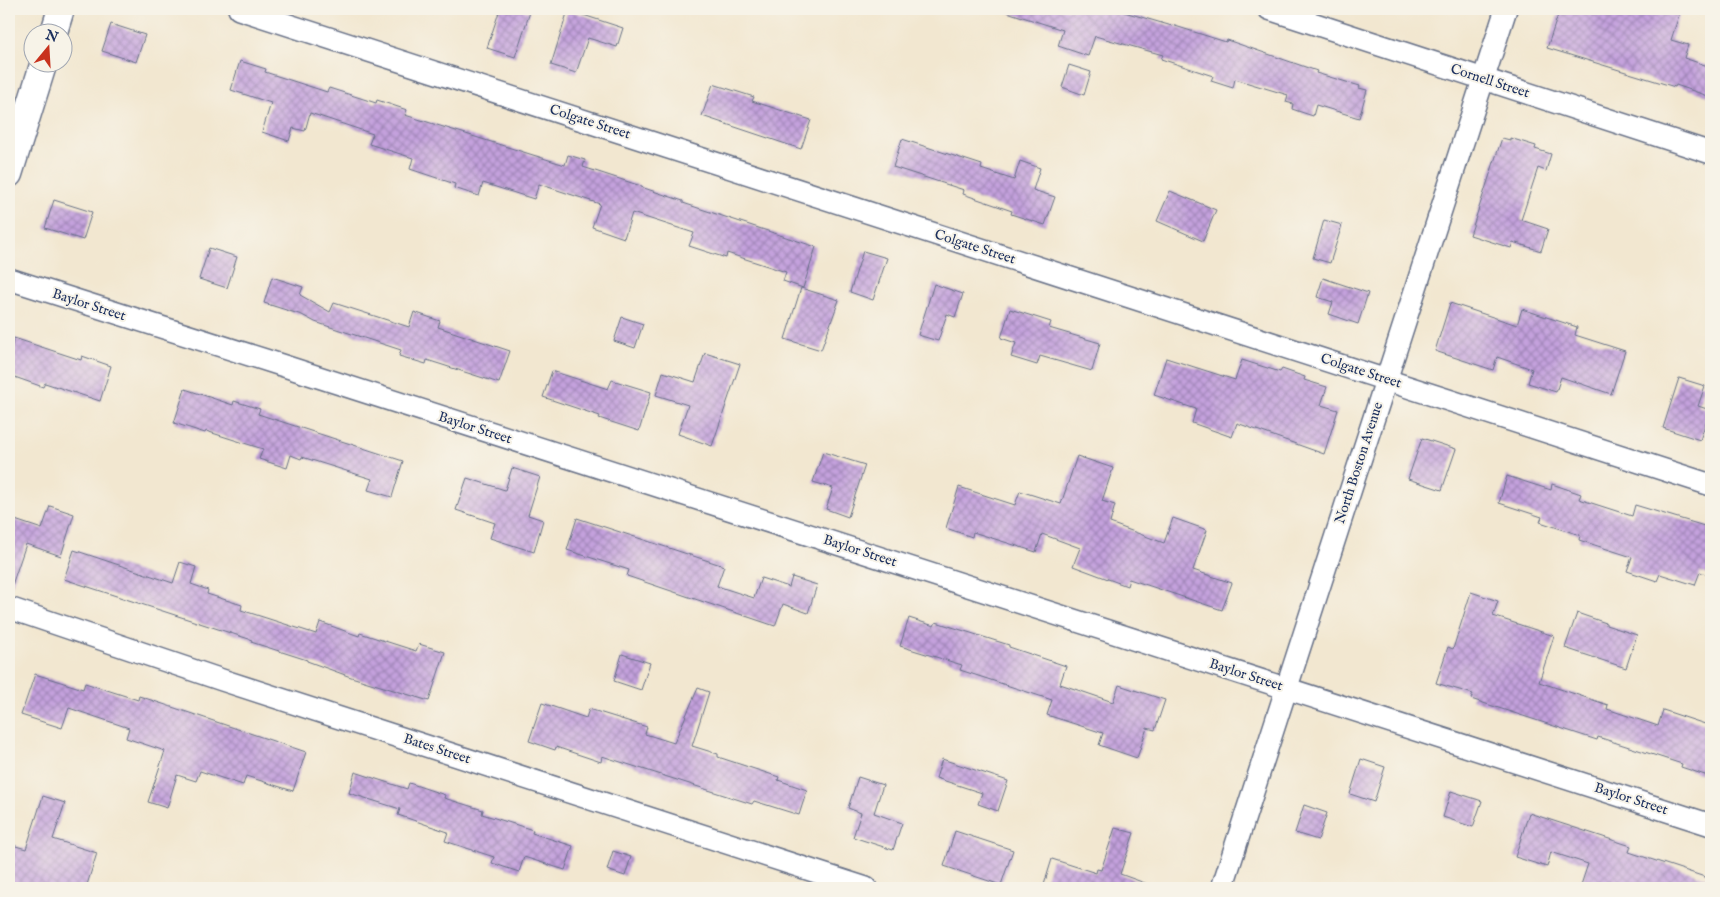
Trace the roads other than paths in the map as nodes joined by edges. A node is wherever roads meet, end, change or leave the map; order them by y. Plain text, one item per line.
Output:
1 (61, 9) edge
2 (239, 9) edge
3 (1270, 9) edge
4 (1506, 9) edge
5 (57, 22) edge
6 (41, 72) edge
7 (1483, 78) junction
8 (1711, 153) edge
9 (9, 174) edge
10 (9, 280) edge
11 (1386, 379) junction
12 (1711, 486) edge
13 (9, 608) edge
14 (1287, 688) junction
15 (1711, 825) edge
16 (866, 888) edge
17 (1222, 888) edge

1 - 5 street
2 - 11 street, Colgate Street
3 - 7 street, Cornell Street
4 - 7 street, North Boston Avenue
6 - 9 street
7 - 8 street, Cornell Street
7 - 11 street, North Boston Avenue
10 - 14 street, Baylor Street
11 - 12 street, Colgate Street
11 - 14 street, North Boston Avenue
13 - 16 street, Bates Street
14 - 15 street, Baylor Street
14 - 17 street, North Boston Avenue

